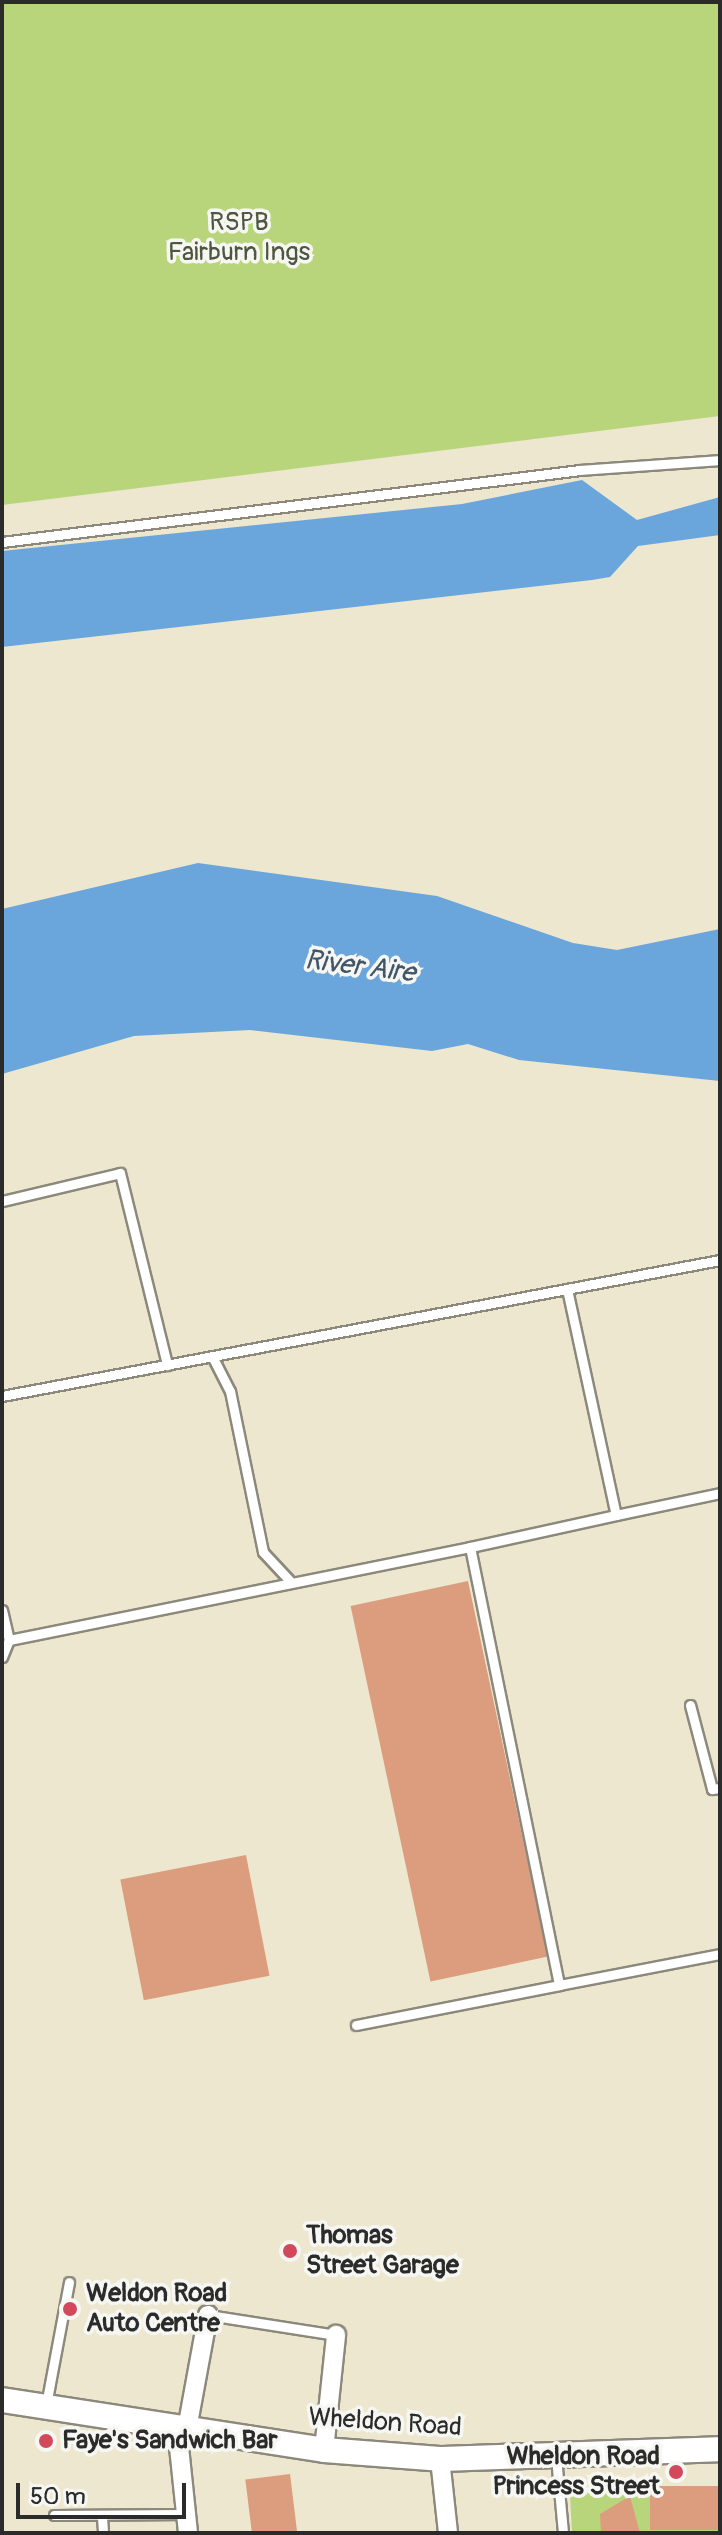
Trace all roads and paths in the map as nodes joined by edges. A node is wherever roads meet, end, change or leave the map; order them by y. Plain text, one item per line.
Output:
1 (720, 460) edge
2 (2, 542) edge
3 (2, 1201) edge
4 (720, 1260) edge
5 (567, 1289) junction
6 (212, 1356) junction
7 (167, 1365) junction
8 (2, 1396) edge
9 (720, 1493) edge
10 (616, 1515) junction
11 (470, 1547) junction
12 (290, 1581) junction
13 (2, 1610) edge
14 (9, 1640) junction
15 (2, 1657) edge
16 (690, 1705) dead end
17 (720, 1788) edge
18 (720, 1954) edge
19 (559, 1985) junction
20 (356, 2025) dead end
21 (69, 2282) dead end
22 (208, 2315) joint
23 (336, 2335) joint
24 (2, 2400) edge
25 (45, 2407) junction
26 (182, 2428) junction
27 (720, 2449) edge
28 (324, 2450) junction
29 (555, 2454) junction
30 (440, 2459) junction
31 (186, 2514) junction
32 (54, 2515) dead end
33 (102, 2517) junction
34 (103, 2533) edge
35 (188, 2533) edge
36 (448, 2533) edge
37 (563, 2533) edge

1 - 2 lane
3 - 7 lane
4 - 5 lane
5 - 6 lane
5 - 10 lane
6 - 7 lane
6 - 12 lane
7 - 8 lane
9 - 10 lane
10 - 11 lane
11 - 12 lane
11 - 19 lane
12 - 14 lane
13 - 14 lane
14 - 15 lane
16 - 17 lane
18 - 19 lane
19 - 20 lane
21 - 25 lane
22 - 23 lane
22 - 26 street
23 - 28 street
24 - 25 street, Wheldon Road
25 - 26 street, Wheldon Road
26 - 28 street, Wheldon Road
26 - 31 street
27 - 29 street, Wheldon Road
28 - 30 street, Wheldon Road
29 - 30 street, Wheldon Road
29 - 37 lane
30 - 36 street
31 - 33 lane
31 - 35 street
32 - 33 lane
33 - 34 lane

